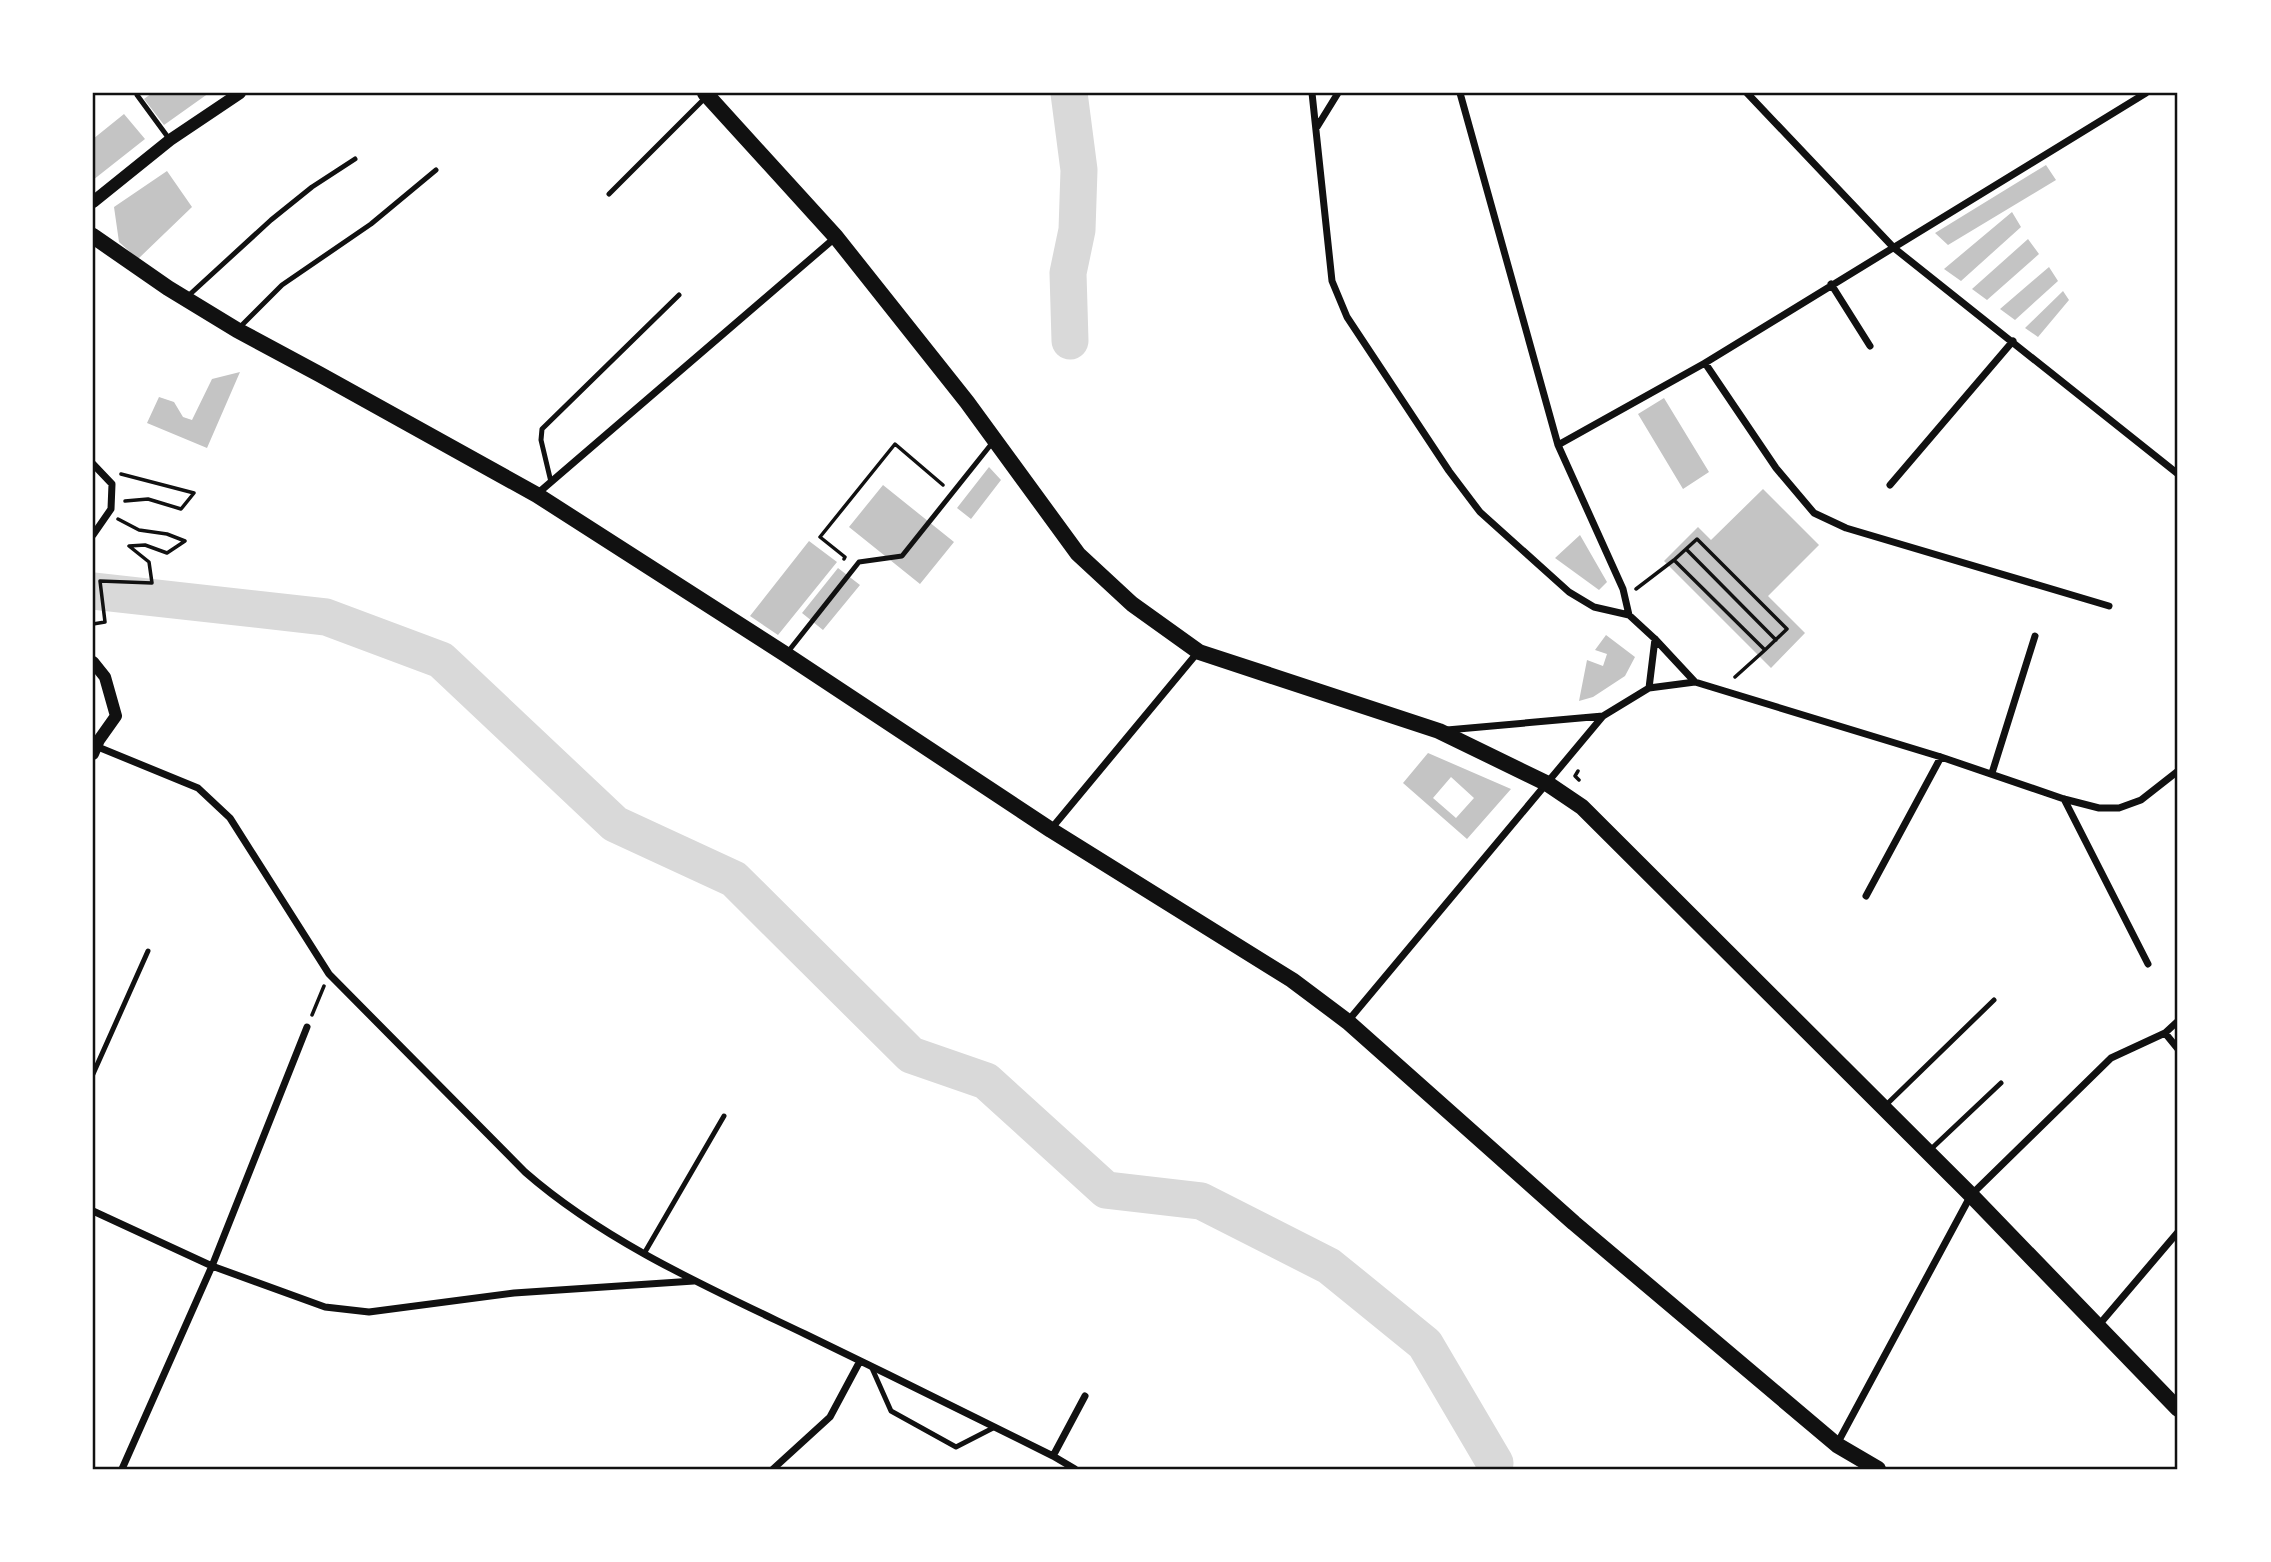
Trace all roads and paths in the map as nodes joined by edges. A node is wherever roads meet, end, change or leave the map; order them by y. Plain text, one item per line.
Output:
1 (138, 93) edge
2 (240, 93) edge
3 (1312, 93) edge
4 (1338, 93) edge
5 (1460, 93) edge
6 (1747, 93) edge
7 (2146, 93) edge
8 (706, 94) edge
9 (1317, 127) junction
10 (170, 140) junction
11 (355, 159) dead end
12 (436, 170) dead end
13 (609, 194) dead end
14 (93, 202) edge
15 (93, 236) edge
16 (836, 237) junction
17 (1894, 248) junction
18 (1831, 284) junction
19 (679, 295) dead end
20 (185, 299) junction
21 (237, 330) junction
22 (2013, 341) junction
23 (1870, 346) dead end
24 (1705, 363) junction
25 (995, 440) junction
26 (1558, 445) junction
27 (96, 466) edge
28 (2178, 474) edge
29 (551, 482) junction
30 (1890, 485) dead end
31 (952, 493) junction
32 (537, 495) junction
33 (93, 535) edge
34 (1686, 550) junction
35 (1674, 560) junction
36 (838, 568) dead end
37 (1636, 589) dead end
38 (2109, 606) dead end
39 (1629, 615) junction
40 (93, 624) edge
41 (2035, 636) dead end
42 (1655, 639) junction
43 (1776, 639) junction
44 (1765, 650) junction
45 (1199, 652) junction
46 (785, 654) junction
47 (93, 662) edge
48 (1735, 677) dead end
49 (1695, 682) junction
50 (1649, 688) junction
51 (1603, 716) junction
52 (1439, 731) junction
53 (95, 744) edge
54 (1941, 757) junction
55 (1578, 771) dead end
56 (2178, 771) edge
57 (1992, 773) junction
58 (1579, 780) dead end
59 (1548, 784) junction
60 (2064, 799) junction
61 (1051, 830) junction
62 (1866, 896) dead end
63 (148, 951) dead end
64 (2148, 964) dead end
65 (328, 974) junction
66 (1994, 1000) dead end
67 (2178, 1021) edge
68 (1348, 1022) junction
69 (307, 1027) joint
70 (2165, 1033) junction
71 (2178, 1049) edge
72 (93, 1074) edge
73 (2001, 1083) dead end
74 (1883, 1108) junction
75 (724, 1116) dead end
76 (1928, 1152) junction
77 (1971, 1195) junction
78 (93, 1212) edge
79 (2178, 1232) edge
80 (645, 1252) junction
81 (212, 1266) junction
82 (695, 1281) junction
83 (2098, 1326) junction
84 (860, 1361) junction
85 (871, 1366) junction
86 (1085, 1396) dead end
87 (2178, 1409) edge
88 (995, 1427) junction
89 (1837, 1445) junction
90 (1053, 1456) junction
91 (122, 1469) edge
92 (773, 1469) edge
93 (1074, 1469) edge
94 (1878, 1469) edge

1 - 10 lane
2 - 10 street
3 - 9 street
4 - 9 street
5 - 26 street
6 - 17 street
7 - 17 street
8 - 13 lane
8 - 16 main road
9 - 39 street
10 - 14 street
11 - 20 lane
12 - 21 lane
15 - 20 main road
16 - 25 main road
16 - 29 street
17 - 18 street
17 - 22 street
18 - 23 street
18 - 24 street
19 - 29 lane
20 - 21 main road
21 - 32 main road
22 - 28 street
22 - 30 street
24 - 26 street
24 - 38 street
25 - 31 lane
25 - 45 main road
26 - 39 street
27 - 33 street
27 - 40 path
29 - 32 street
31 - 36 path
31 - 46 lane
32 - 46 main road
34 - 35 path
34 - 43 path
34 - 43 path
35 - 37 path
35 - 44 path
39 - 42 street
41 - 57 street
42 - 49 street
42 - 50 street
43 - 44 path
44 - 48 path
45 - 52 main road
45 - 61 street
46 - 61 main road
47 - 53 street
49 - 50 street
49 - 54 street
50 - 51 street
51 - 52 street
51 - 59 street
52 - 59 main road
53 - 65 street
54 - 57 street
54 - 62 street
55 - 58 path
56 - 60 street
57 - 60 street
59 - 68 street
59 - 74 main road
60 - 64 street
61 - 68 main road
63 - 72 lane
65 - 69 path
65 - 80 street
66 - 74 lane
67 - 70 street
68 - 89 main road
69 - 81 street
70 - 71 street
70 - 77 street
73 - 76 lane
74 - 76 main road
75 - 80 lane
76 - 77 main road
77 - 83 main road
77 - 89 street
78 - 81 street
79 - 83 street
80 - 82 street
81 - 82 street
81 - 91 street
82 - 84 street
83 - 87 main road
84 - 85 street
84 - 92 street
85 - 88 street
85 - 88 lane
86 - 90 street
88 - 90 street
89 - 94 main road
90 - 93 street

